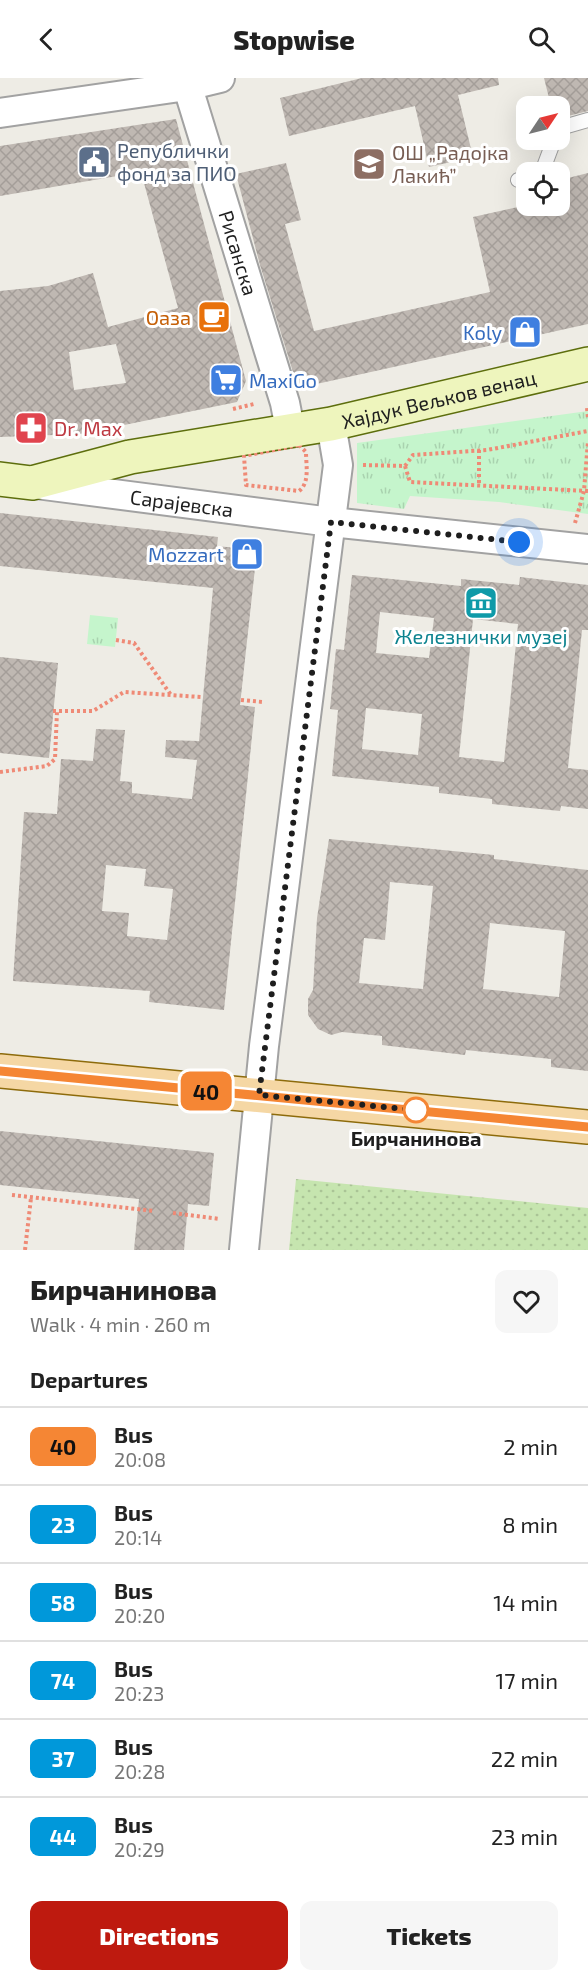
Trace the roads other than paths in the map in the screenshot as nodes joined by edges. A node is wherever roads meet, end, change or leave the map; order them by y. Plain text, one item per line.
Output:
1 (220, 78) edge
2 (186, 82) edge
3 (0, 113) edge
4 (588, 120) edge
5 (570, 125) edge
6 (588, 364) edge
7 (331, 424) junction
8 (290, 429) junction
9 (0, 479) edge
10 (32, 483) junction
11 (331, 522) junction
12 (588, 549) edge
13 (0, 1071) edge
14 (259, 1095) junction
15 (588, 1127) edge
16 (244, 1250) edge

1 - 2 street
2 - 3 street
2 - 8 street, Рисанска
4 - 5 lane
6 - 7 street, Хајдук Вељков венац
7 - 8 street, Хајдук Вељков венац
7 - 11 street
8 - 10 street, Сарајевска
9 - 10 street, Сарајевска
10 - 11 street, Сарајевска
11 - 12 street
11 - 14 street
13 - 14 main road
14 - 15 main road
14 - 16 street

